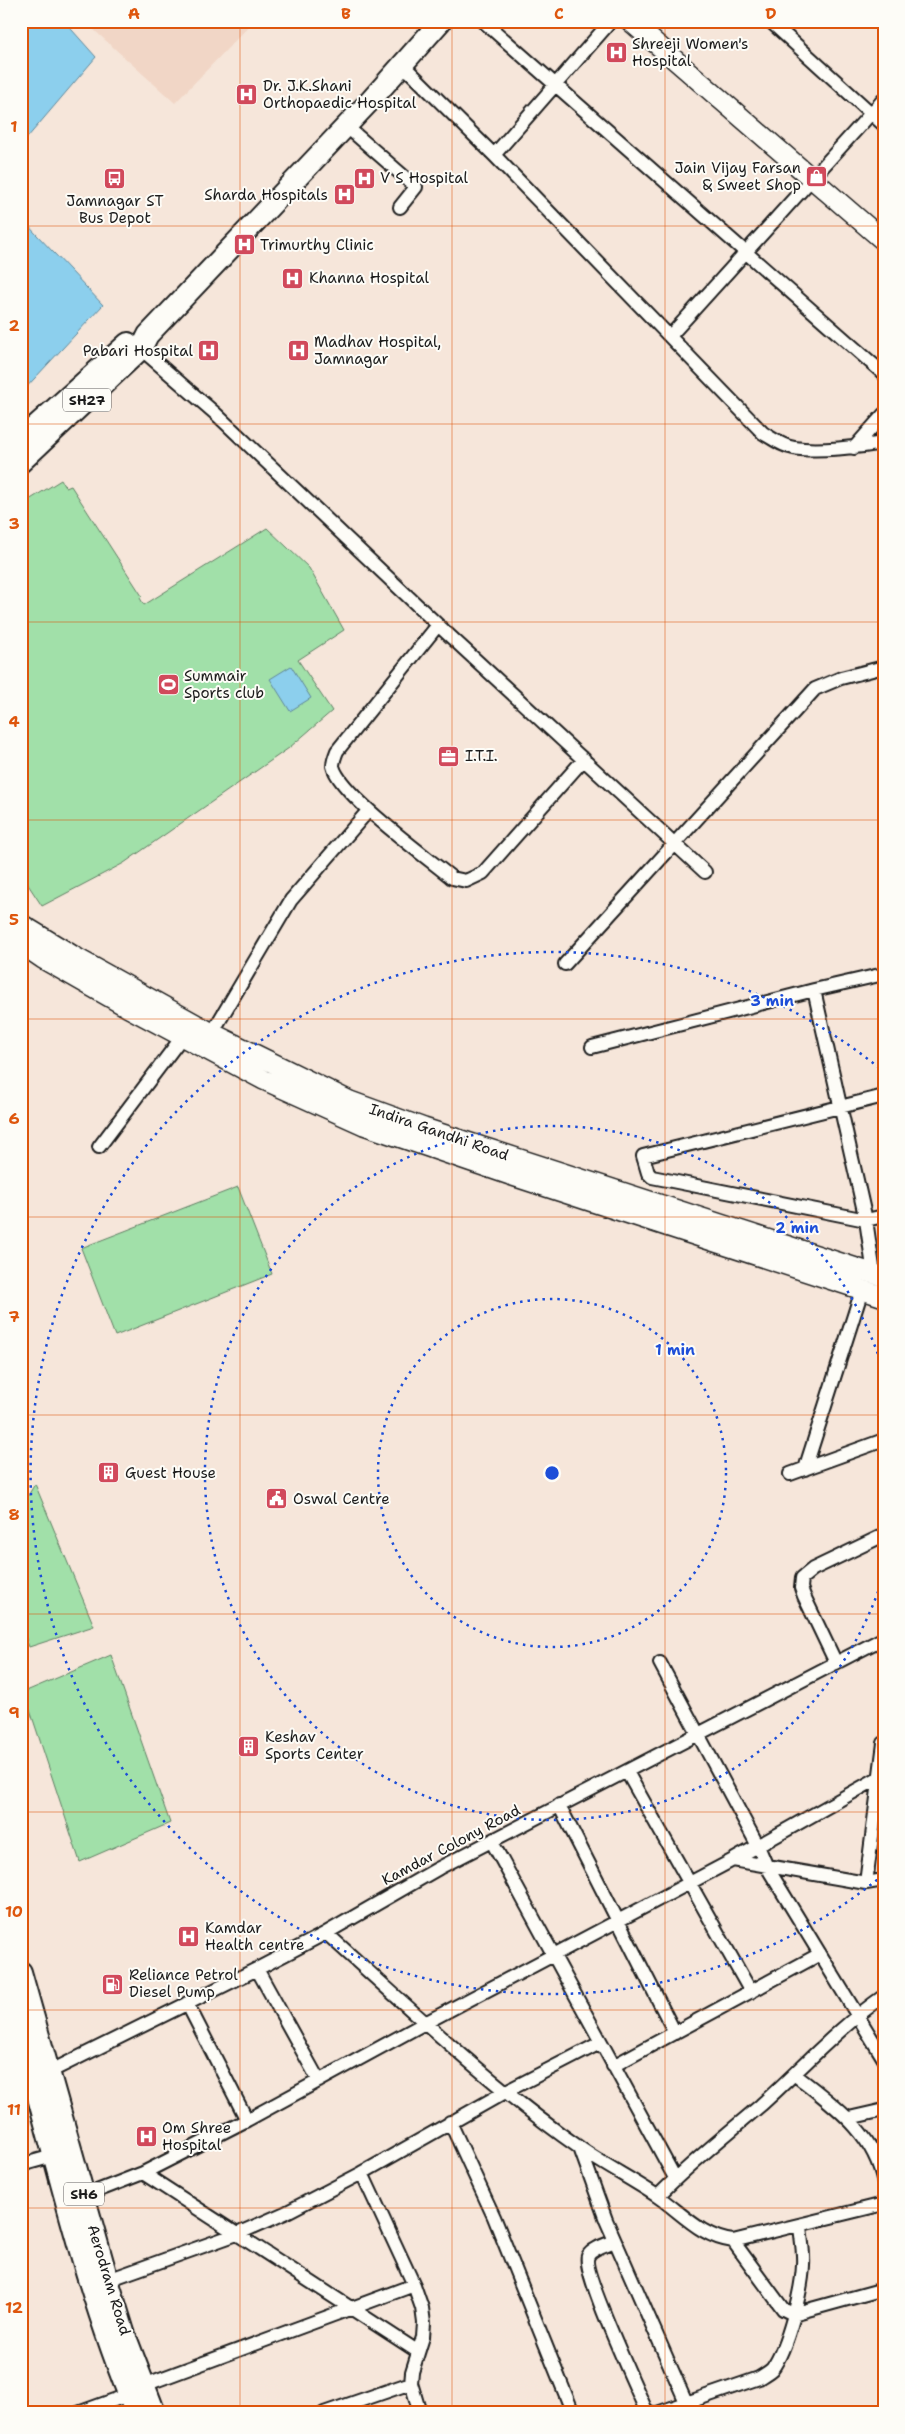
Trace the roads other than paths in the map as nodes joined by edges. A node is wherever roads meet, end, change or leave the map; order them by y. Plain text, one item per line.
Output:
1 (441, 21) edge
2 (483, 21) edge
3 (611, 21) edge
4 (630, 21) edge
5 (770, 21) edge
6 (402, 64) junction
7 (555, 84) junction
8 (884, 99) edge
9 (871, 113) junction
10 (884, 125) edge
11 (346, 126) junction
12 (494, 155) junction
13 (813, 178) junction
14 (400, 208) dead end
15 (884, 241) edge
16 (746, 252) junction
17 (670, 336) junction
18 (144, 342) junction
19 (884, 374) edge
20 (884, 414) edge
21 (21, 439) edge
22 (884, 443) edge
23 (854, 448) junction
24 (21, 462) edge
25 (438, 625) junction
26 (884, 667) edge
27 (584, 759) junction
28 (368, 811) junction
29 (674, 843) junction
30 (705, 872) dead end
31 (21, 924) edge
32 (21, 944) edge
33 (565, 964) dead end
34 (884, 974) edge
35 (814, 990) junction
36 (212, 1033) junction
37 (182, 1037) junction
38 (592, 1047) dead end
39 (884, 1096) edge
40 (841, 1107) junction
41 (99, 1147) dead end
42 (884, 1216) edge
43 (866, 1220) junction
44 (879, 1275) edge
45 (862, 1290) junction
46 (884, 1296) edge
47 (884, 1440) edge
48 (805, 1469) junction
49 (790, 1474) dead end
50 (884, 1536) edge
51 (884, 1638) edge
52 (660, 1663) dead end
53 (836, 1663) junction
54 (697, 1734) junction
55 (884, 1744) edge
56 (627, 1772) junction
57 (880, 1777) junction
58 (559, 1805) junction
59 (492, 1842) junction
60 (758, 1846) junction
61 (733, 1860) junction
62 (767, 1867) junction
63 (884, 1880) edge
64 (690, 1883) junction
65 (866, 1883) junction
66 (618, 1921) junction
67 (326, 1933) junction
68 (820, 1954) junction
69 (553, 1956) junction
70 (257, 1969) junction
71 (21, 1972) edge
72 (751, 1992) junction
73 (884, 1996) edge
74 (187, 2003) junction
75 (857, 2014) junction
76 (425, 2023) junction
77 (675, 2033) junction
78 (21, 2034) edge
79 (600, 2043) junction
80 (884, 2059) edge
81 (613, 2066) junction
82 (794, 2074) junction
83 (41, 2076) junction
84 (319, 2081) junction
85 (507, 2090) junction
86 (884, 2110) edge
87 (849, 2118) junction
88 (247, 2120) junction
89 (450, 2122) junction
90 (580, 2148) junction
91 (53, 2156) junction
92 (21, 2165) edge
93 (143, 2173) junction
94 (362, 2173) junction
95 (675, 2178) junction
96 (884, 2184) edge
97 (84, 2196) junction
98 (658, 2196) junction
99 (884, 2204) edge
100 (800, 2226) junction
101 (237, 2234) junction
102 (615, 2241) junction
103 (733, 2241) junction
104 (108, 2280) junction
105 (414, 2285) junction
106 (884, 2289) edge
107 (353, 2307) junction
108 (793, 2314) junction
109 (417, 2351) junction
110 (411, 2383) junction
111 (136, 2398) edge
112 (686, 2402) junction
113 (78, 2413) edge
114 (155, 2413) edge
115 (324, 2413) edge
116 (420, 2413) edge
117 (573, 2413) edge
118 (647, 2413) edge
119 (657, 2413) edge

1 - 6 main road, SH27
2 - 7 street
3 - 7 street
4 - 13 main road
5 - 9 street
6 - 11 main road, SH27
6 - 12 street
7 - 12 street
7 - 16 street
8 - 9 street
9 - 10 street
9 - 13 street
11 - 14 street
11 - 18 main road, SH27
12 - 17 street
13 - 15 main road
13 - 16 street
16 - 17 street
16 - 19 street
17 - 23 street
18 - 21 main road, SH27
18 - 24 main road, SH27
18 - 25 street
20 - 23 street
22 - 23 street
25 - 27 street
25 - 28 street
26 - 29 street
27 - 28 street
27 - 29 street
28 - 36 street
29 - 30 street
29 - 33 street
31 - 36 main road, Indira Gandhi Road
32 - 37 main road, Indira Gandhi Road
34 - 35 street
35 - 38 street
35 - 40 street
36 - 44 main road, Indira Gandhi Road
37 - 41 street
37 - 45 main road, Indira Gandhi Road
39 - 40 street
40 - 43 street
40 - 43 street
42 - 43 street
43 - 44 street
45 - 46 main road, Indira Gandhi Road
45 - 48 street
47 - 48 street
48 - 49 street
50 - 53 street
51 - 53 street, Kamdar Colony Road
52 - 54 street
53 - 54 street, Kamdar Colony Road
54 - 56 street, Kamdar Colony Road
54 - 60 street
55 - 57 street
56 - 58 street, Kamdar Colony Road
56 - 64 street
57 - 60 street
57 - 65 street
58 - 59 street, Kamdar Colony Road
58 - 66 street
59 - 67 street, Kamdar Colony Road
59 - 69 street
60 - 61 street
60 - 62 street
61 - 62 street
61 - 64 street
62 - 65 street
62 - 68 street
63 - 65 street
64 - 66 street
64 - 72 street
66 - 69 street
66 - 77 street
67 - 70 street, Kamdar Colony Road
67 - 76 street
68 - 72 street
68 - 75 street
69 - 76 street
69 - 79 street
70 - 74 street, Kamdar Colony Road
70 - 84 street
71 - 83 main road, Aerodram Road / SH6
72 - 77 street
73 - 75 street
74 - 83 street, Kamdar Colony Road
74 - 88 street
75 - 80 street
75 - 82 street
76 - 84 street
76 - 85 street
77 - 81 street
78 - 83 main road, Aerodram Road / SH6
79 - 81 street
79 - 85 street
81 - 95 street
82 - 87 street
82 - 95 street
83 - 91 main road, Aerodram Road / SH6
83 - 97 main road, Aerodram Road / SH6
84 - 88 street
85 - 89 street
85 - 90 street
86 - 87 street
87 - 96 street
88 - 93 street
89 - 94 street
89 - 117 street
90 - 98 street
90 - 102 street
91 - 92 street
91 - 111 main road, Aerodram Road / SH6
93 - 97 street
93 - 101 street
94 - 101 street
94 - 105 street
95 - 98 street
97 - 104 main road, Aerodram Road / SH6
98 - 103 street
99 - 100 street
100 - 103 street
100 - 108 street
101 - 104 street
101 - 107 street
102 - 112 street
102 - 118 street
103 - 108 street
104 - 111 main road, Aerodram Road / SH6
105 - 107 street
105 - 109 street
106 - 108 street
107 - 109 street
107 - 111 street
108 - 112 street
109 - 110 street
110 - 115 street
110 - 116 street
111 - 113 street
111 - 114 main road, Aerodram Road / SH6
112 - 119 street

